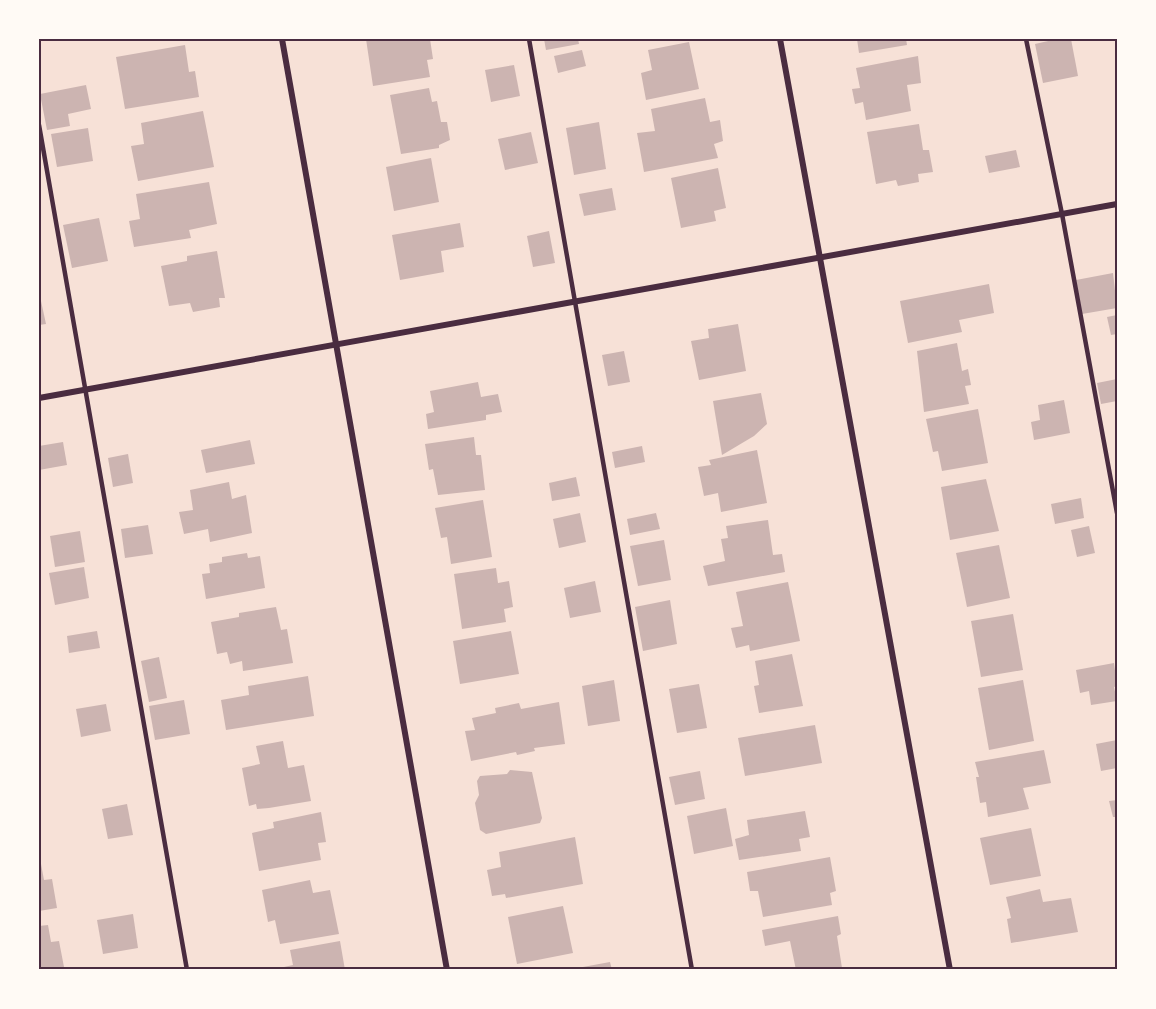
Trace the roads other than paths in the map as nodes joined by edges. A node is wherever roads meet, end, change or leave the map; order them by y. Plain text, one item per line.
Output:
1 (282, 39) edge
2 (529, 39) edge
3 (780, 39) edge
4 (1026, 39) edge
5 (39, 125) edge
6 (1117, 204) edge
7 (1062, 214) junction
8 (820, 257) junction
9 (573, 300) junction
10 (338, 343) junction
11 (86, 390) junction
12 (39, 398) edge
13 (1117, 513) edge
14 (187, 970) edge
15 (447, 970) edge
16 (692, 970) edge
17 (950, 970) edge

1 - 10 street
2 - 9 lane
3 - 8 street
4 - 7 lane
5 - 11 lane
6 - 7 street
7 - 8 street
7 - 13 lane
8 - 9 street
8 - 17 street
9 - 10 street
9 - 16 lane
10 - 11 street
10 - 15 street
11 - 12 street
11 - 14 lane

